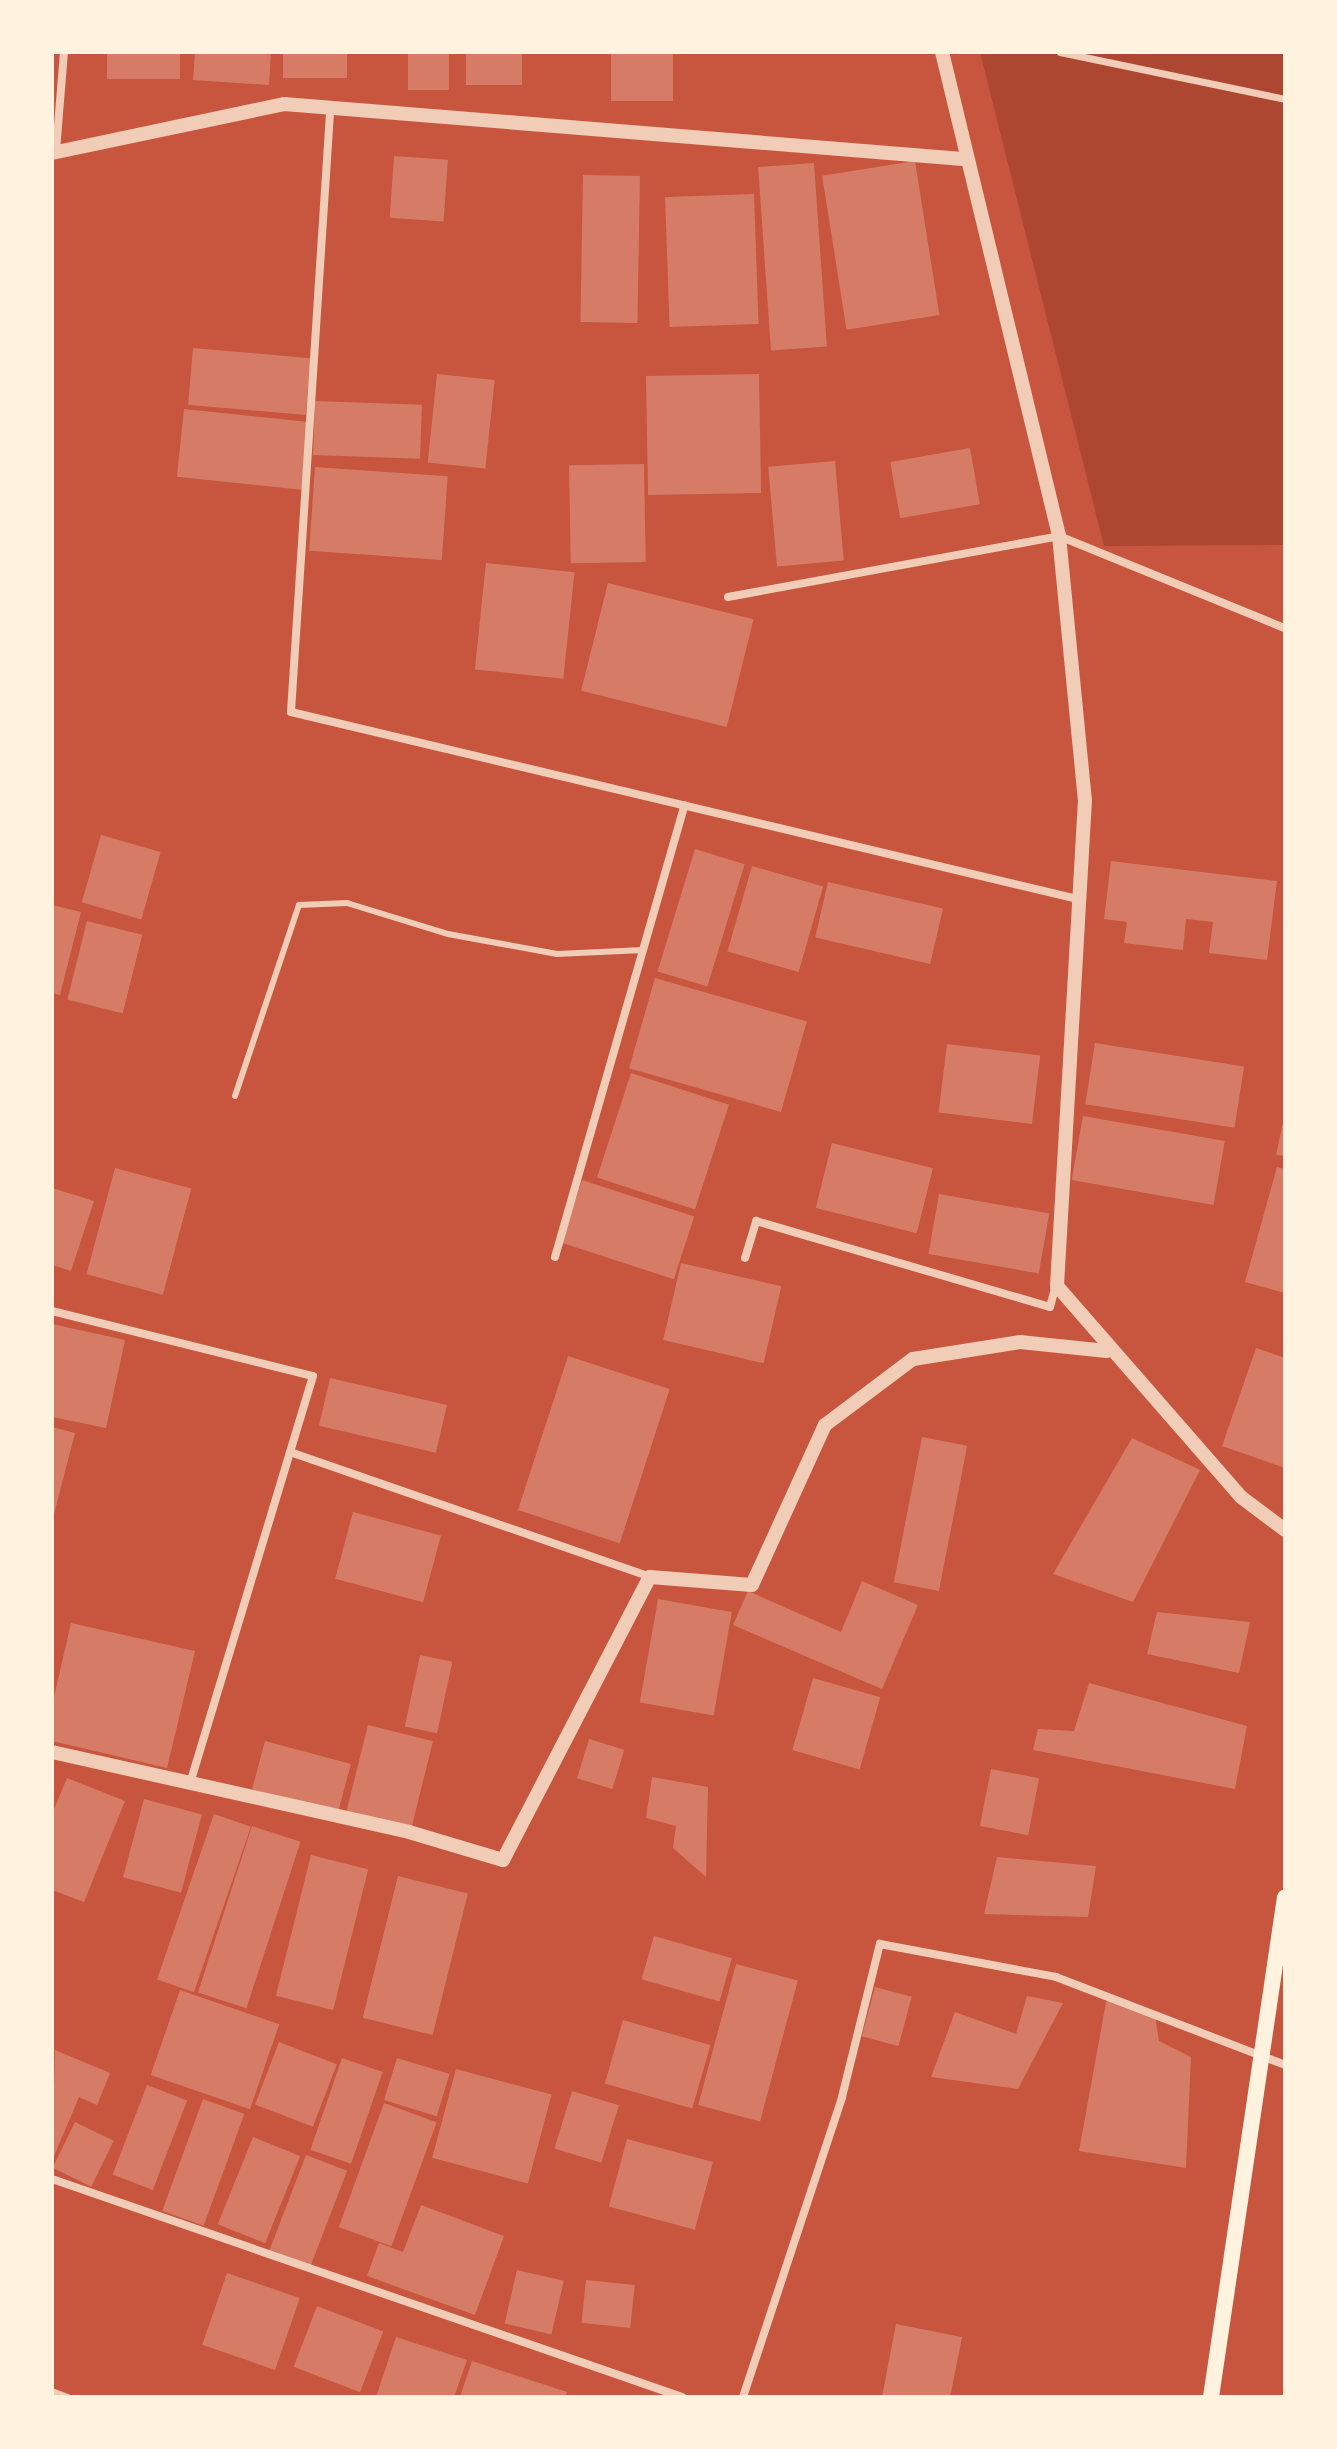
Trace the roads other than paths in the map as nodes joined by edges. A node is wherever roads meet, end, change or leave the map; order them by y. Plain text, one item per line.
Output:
1 (64, 52) edge
2 (942, 52) edge
3 (1060, 52) edge
4 (1285, 99) edge
5 (330, 113) junction
6 (54, 152) edge
7 (963, 159) junction
8 (1059, 536) junction
9 (728, 597) dead end
10 (1285, 628) edge
11 (685, 805) junction
12 (1078, 899) junction
13 (643, 950) junction
14 (235, 1096) dead end
15 (555, 1257) dead end
16 (745, 1258) dead end
17 (1057, 1283) junction
18 (52, 1311) edge
19 (1107, 1351) junction
20 (290, 1452) junction
21 (1285, 1530) edge
22 (650, 1577) junction
23 (52, 1752) edge
24 (190, 1783) junction
25 (1285, 1897) edge
26 (1258, 2056) junction
27 (1285, 2065) edge
28 (52, 2179) edge
29 (52, 2391) edge
30 (68, 2397) edge
31 (682, 2397) edge
32 (743, 2397) edge
33 (1211, 2397) edge

1 - 6 street
2 - 7 street
3 - 4 street
5 - 6 street
5 - 7 street
5 - 11 street
7 - 8 street
8 - 9 street
8 - 10 street
8 - 12 street
11 - 12 street
11 - 13 street
12 - 17 street
13 - 14 lane
13 - 15 street
16 - 17 street
17 - 19 street
18 - 20 street
19 - 21 street
19 - 22 street
20 - 22 street
20 - 24 street
22 - 24 street
23 - 24 street
25 - 26 main road
26 - 27 street
26 - 32 street
26 - 33 main road
28 - 31 street
29 - 30 lane

